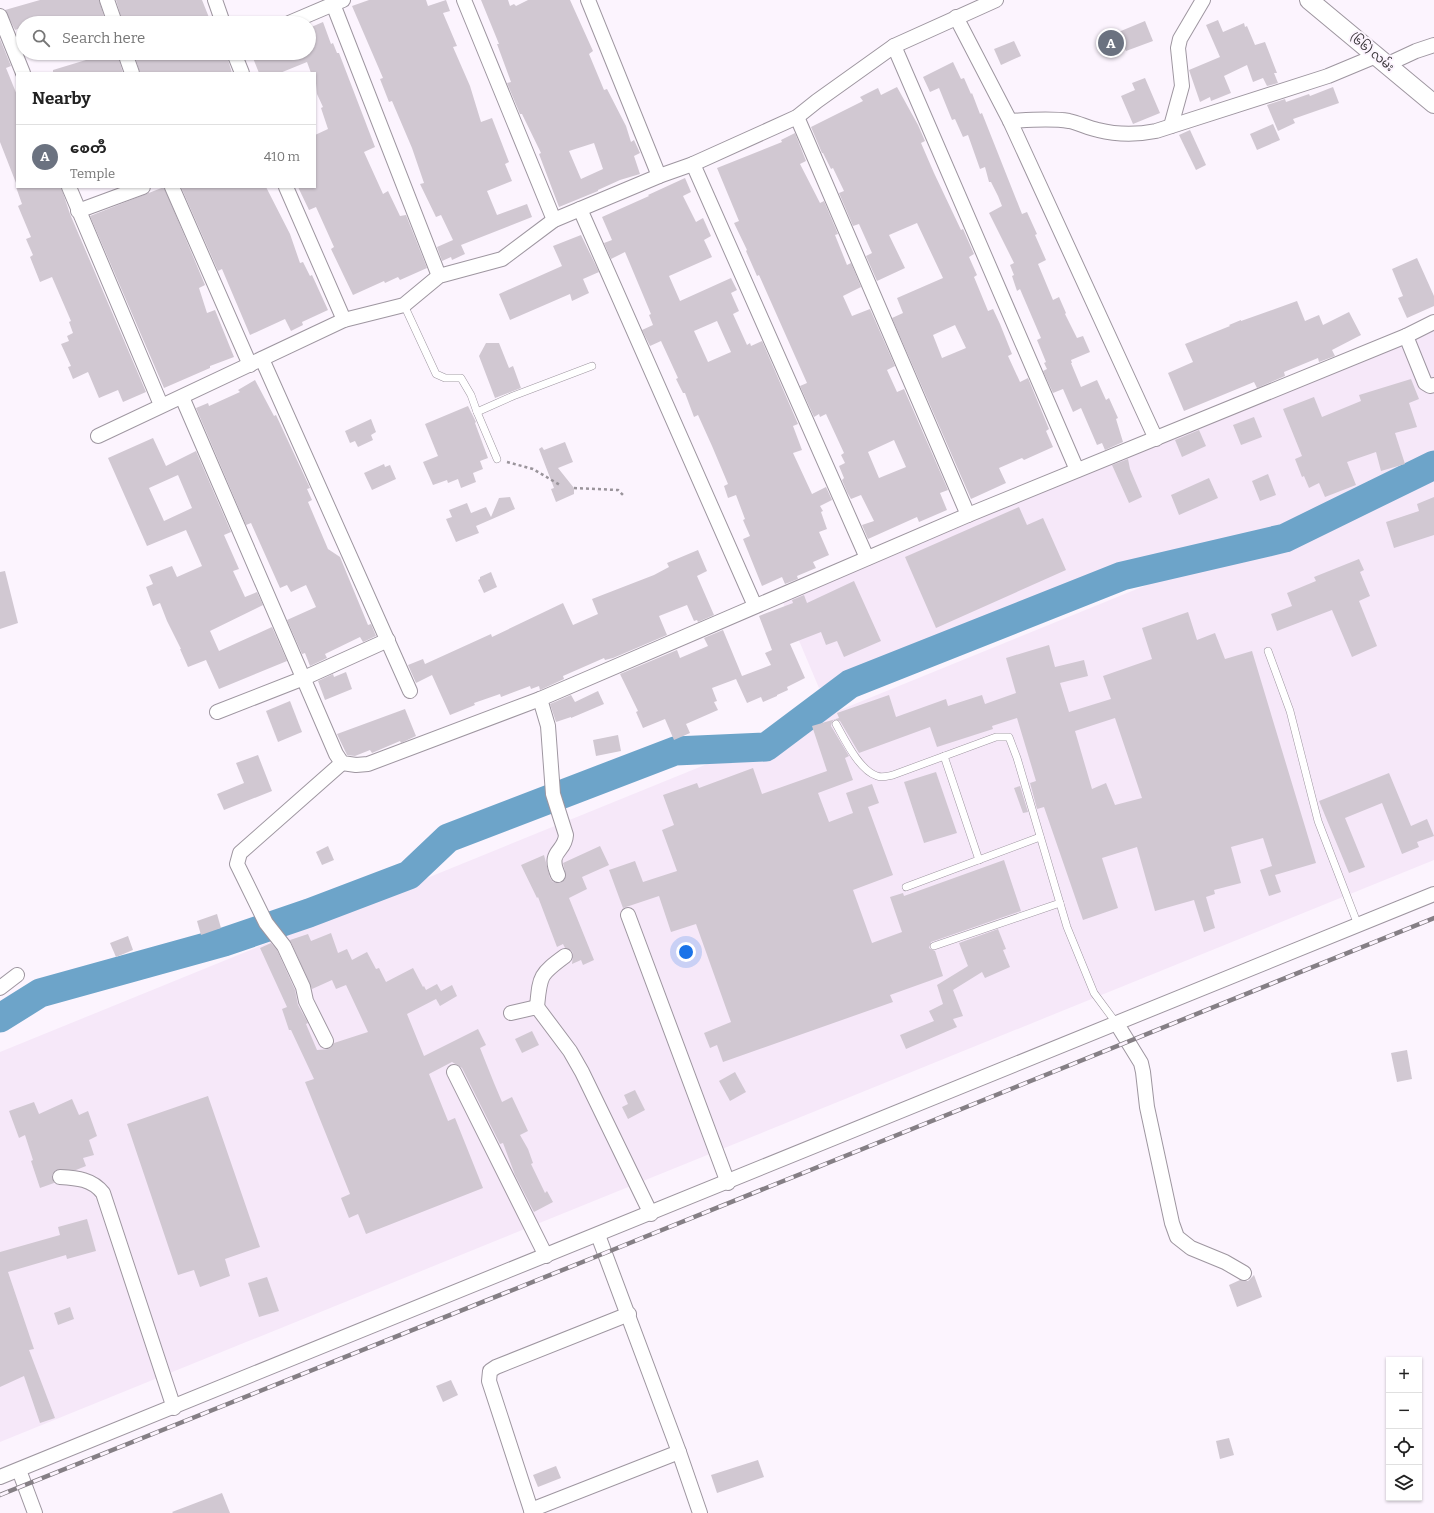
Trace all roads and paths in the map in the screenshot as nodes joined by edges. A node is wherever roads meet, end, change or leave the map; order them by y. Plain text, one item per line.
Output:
1 (107, 0) edge
2 (215, 0) edge
3 (464, 0) edge
4 (588, 0) edge
5 (996, 0) edge
6 (1203, 0) edge
7 (1309, 0) edge
8 (338, 2) edge
9 (0, 16) edge
10 (113, 16) edge
11 (221, 16) edge
12 (306, 16) edge
13 (956, 17) junction
14 (894, 46) junction
15 (1434, 46) edge
16 (16, 56) edge
17 (18, 60) edge
18 (127, 60) edge
19 (237, 60) edge
20 (1382, 60) junction
21 (23, 72) edge
22 (132, 72) edge
23 (242, 72) edge
24 (1434, 104) edge
25 (798, 117) junction
26 (1010, 120) junction
27 (1171, 126) junction
28 (694, 164) junction
29 (659, 176) junction
30 (69, 188) edge
31 (140, 188) edge
32 (172, 188) edge
33 (286, 188) edge
34 (580, 209) junction
35 (78, 211) junction
36 (554, 220) junction
37 (438, 276) junction
38 (404, 305) junction
39 (344, 320) junction
40 (1434, 322) edge
41 (1406, 336) junction
42 (256, 362) junction
43 (592, 366) dead end
44 (1434, 385) edge
45 (182, 397) junction
46 (161, 406) junction
47 (477, 412) junction
48 (98, 436) dead end
49 (1156, 438) junction
50 (496, 459) joint
51 (1077, 470) junction
52 (560, 485) dead end
53 (574, 488) dead end
54 (625, 497) dead end
55 (968, 515) junction
56 (866, 558) junction
57 (755, 606) junction
58 (388, 640) junction
59 (1268, 651) dead end
60 (304, 678) junction
61 (410, 691) dead end
62 (540, 699) junction
63 (216, 712) dead end
64 (836, 724) dead end
65 (944, 756) junction
66 (342, 763) junction
67 (1040, 837) junction
68 (978, 860) junction
69 (558, 875) dead end
70 (906, 887) dead end
71 (1434, 894) edge
72 (1060, 903) junction
73 (628, 915) dead end
74 (1358, 925) junction
75 (934, 946) dead end
76 (565, 956) dead end
77 (17, 975) dead end
78 (0, 988) edge
79 (536, 1007) junction
80 (511, 1013) dead end
81 (1117, 1024) junction
82 (326, 1041) dead end
83 (454, 1072) dead end
84 (60, 1177) dead end
85 (728, 1183) junction
86 (651, 1214) junction
87 (598, 1236) junction
88 (546, 1256) junction
89 (1244, 1273) dead end
90 (629, 1314) junction
91 (174, 1408) junction
92 (679, 1452) junction
93 (19, 1470) junction
94 (0, 1477) edge
95 (532, 1511) edge
96 (35, 1513) edge
97 (700, 1513) edge

1 - 10 street
2 - 11 street
3 - 36 street
4 - 29 street
5 - 13 street
6 - 27 street
7 - 20 street, (၆၆) လမ်း
8 - 12 street
8 - 37 street
9 - 16 street
13 - 14 street
13 - 26 street
14 - 25 street
14 - 51 street
15 - 20 street
17 - 21 street
18 - 22 street
19 - 23 street
20 - 24 street, (၆၆) လမ်း
20 - 27 street
25 - 28 street
25 - 55 street
26 - 27 street
26 - 49 street
28 - 29 street
28 - 56 street
29 - 34 street
30 - 35 street
31 - 35 street
32 - 42 street
33 - 39 street
34 - 36 street
34 - 57 street
35 - 46 street
36 - 37 street
37 - 38 street
38 - 39 street
38 - 47 lane
39 - 42 street
40 - 41 street
41 - 44 street
41 - 49 street
42 - 45 street
42 - 58 street
43 - 47 lane
45 - 46 street
45 - 60 street
46 - 48 street
47 - 50 lane
49 - 51 street
50 - 52 path
51 - 55 street
53 - 54 path
55 - 56 street
56 - 57 street
57 - 62 street
58 - 60 street
58 - 61 street
59 - 74 lane
60 - 63 street
60 - 66 street
62 - 66 street
62 - 69 street
64 - 65 lane
65 - 67 lane
65 - 68 lane
66 - 82 street
67 - 68 lane
67 - 72 lane
68 - 70 lane
71 - 74 street
72 - 75 lane
72 - 81 lane
73 - 85 street
74 - 81 street
76 - 79 street
77 - 78 street
79 - 80 street
79 - 86 street
81 - 85 street
81 - 89 street
83 - 88 street
84 - 91 street
85 - 86 street
86 - 87 street
87 - 88 street
87 - 90 street
88 - 91 street
90 - 92 street
90 - 95 street
91 - 93 street
92 - 95 street
92 - 97 street
93 - 94 street
93 - 96 street

